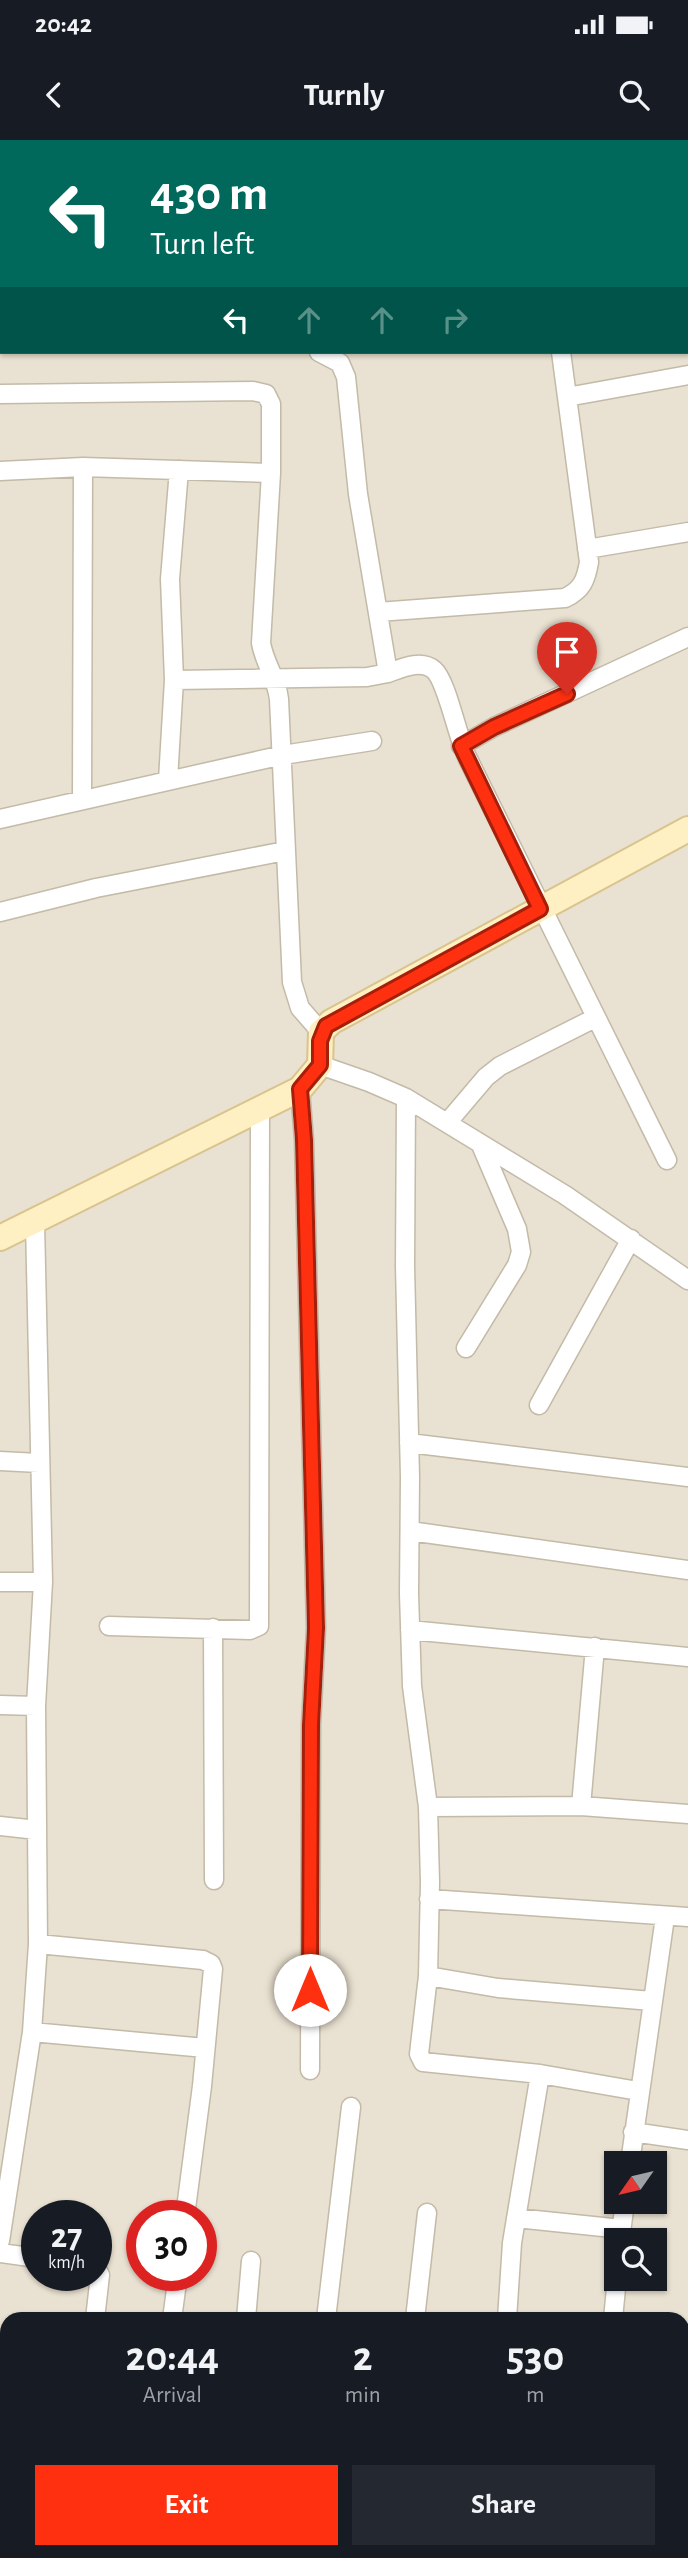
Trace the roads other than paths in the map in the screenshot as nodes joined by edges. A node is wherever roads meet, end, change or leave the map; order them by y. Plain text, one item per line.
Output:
1 (323, 354) edge
2 (561, 354) edge
3 (688, 375) edge
4 (0, 394) edge
5 (567, 397) junction
6 (83, 467) junction
7 (179, 470) junction
8 (0, 471) edge
9 (271, 473) junction
10 (688, 532) edge
11 (587, 548) junction
12 (378, 612) junction
13 (688, 637) edge
14 (388, 673) junction
15 (174, 680) junction
16 (276, 680) junction
17 (372, 741) dead end
18 (461, 746) junction
19 (283, 755) junction
20 (168, 780) junction
21 (82, 800) junction
22 (0, 819) edge
23 (688, 829) edge
24 (285, 850) junction
25 (540, 909) junction
26 (0, 912) edge
27 (595, 1018) junction
28 (321, 1032) junction
29 (320, 1065) junction
30 (300, 1089) junction
31 (406, 1098) junction
32 (260, 1108) junction
33 (447, 1123) junction
34 (481, 1145) junction
35 (667, 1160) dead end
36 (35, 1222) junction
37 (0, 1238) edge
38 (631, 1239) junction
39 (688, 1280) edge
40 (466, 1348) dead end
41 (539, 1405) dead end
42 (409, 1443) junction
43 (0, 1461) edge
44 (40, 1463) junction
45 (688, 1477) edge
46 (410, 1531) junction
47 (688, 1570) edge
48 (0, 1582) edge
49 (43, 1582) junction
50 (109, 1626) dead end
51 (212, 1628) junction
52 (410, 1630) junction
53 (595, 1647) junction
54 (688, 1657) edge
55 (0, 1705) edge
56 (36, 1706) junction
57 (581, 1806) junction
58 (428, 1807) junction
59 (688, 1814) edge
60 (0, 1826) edge
61 (37, 1830) junction
62 (214, 1880) dead end
63 (429, 1899) junction
64 (665, 1917) junction
65 (688, 1917) edge
66 (38, 1944) junction
67 (428, 1976) junction
68 (652, 2001) junction
69 (32, 2032) junction
70 (205, 2048) junction
71 (310, 2070) dead end
72 (540, 2074) junction
73 (638, 2091) junction
74 (351, 2107) dead end
75 (633, 2132) junction
76 (688, 2140) edge
77 (631, 2151) edge
78 (187, 2200) edge
79 (426, 2213) dead end
80 (516, 2218) junction
81 (604, 2232) edge
82 (0, 2239) edge
83 (0, 2253) edge
84 (21, 2256) edge
85 (251, 2261) dead end
86 (98, 2291) edge
87 (176, 2291) edge
88 (616, 2291) edge
89 (96, 2312) edge
90 (173, 2312) edge
91 (247, 2312) edge
92 (327, 2312) edge
93 (416, 2312) edge
94 (508, 2312) edge
95 (614, 2312) edge

1 - 12 street
2 - 5 street
3 - 5 street
4 - 9 street
5 - 11 street
6 - 7 street
6 - 8 street
6 - 21 street
7 - 9 street
7 - 15 street
9 - 16 street
10 - 11 street
11 - 12 street
12 - 14 street
13 - 18 street
14 - 16 street
14 - 18 street
15 - 16 street
15 - 20 street
16 - 19 street
17 - 19 street
18 - 25 street
19 - 20 street
19 - 24 street
20 - 21 street
21 - 22 street
23 - 25 street
24 - 26 street
24 - 28 street
25 - 27 street
25 - 28 street
27 - 33 street
27 - 35 street
28 - 29 street
29 - 30 street
29 - 31 street
30 - 32 street
30 - 71 street
31 - 33 street
31 - 42 street
32 - 36 street
32 - 51 street
33 - 34 street
34 - 38 street
34 - 40 street
36 - 37 street
36 - 44 street
38 - 39 street
38 - 41 street
42 - 45 street
42 - 46 street
43 - 44 street
44 - 49 street
46 - 47 street
46 - 52 street
48 - 49 street
49 - 56 street
50 - 51 street
51 - 62 street
52 - 53 street
52 - 58 street
53 - 54 street
53 - 57 street
55 - 56 street
56 - 61 street
57 - 58 street
57 - 59 street
58 - 63 street
60 - 61 street
61 - 66 street
63 - 64 street
63 - 67 street
64 - 65 street
64 - 68 street
66 - 69 street
66 - 70 street
67 - 68 street
67 - 72 street
68 - 73 street
69 - 70 street
69 - 82 street
70 - 78 street
72 - 73 street
72 - 80 street
73 - 75 street
74 - 92 street
75 - 76 street
75 - 77 street
79 - 93 street
80 - 81 street
80 - 94 street
83 - 84 street
85 - 91 street
86 - 89 street
87 - 90 street
88 - 95 street

